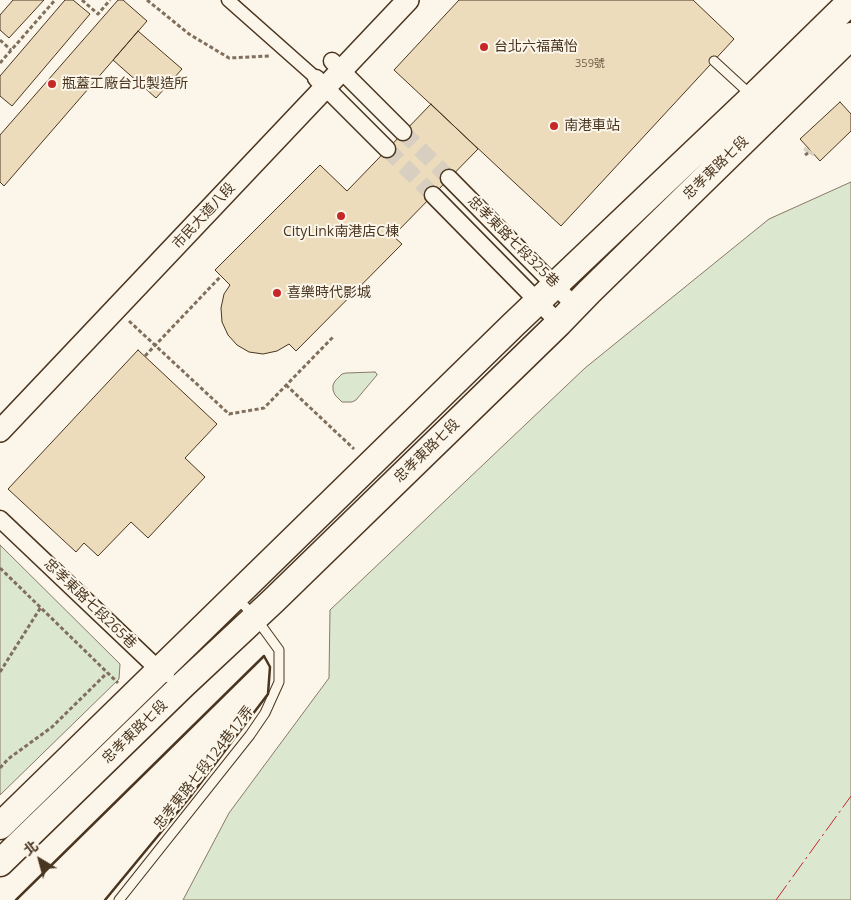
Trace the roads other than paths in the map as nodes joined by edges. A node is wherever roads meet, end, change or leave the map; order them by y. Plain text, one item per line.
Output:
1 (228, 0) edge
2 (388, 0) edge
3 (408, 0) edge
4 (851, 1) edge
5 (851, 36) edge
6 (714, 61) dead end
7 (337, 66) junction
8 (321, 83) junction
9 (753, 97) junction
10 (403, 132) tunnel mouth
11 (387, 149) tunnel mouth
12 (449, 178) tunnel mouth
13 (433, 195) tunnel mouth
14 (547, 293) junction
15 (567, 315) junction
16 (0, 410) edge
17 (0, 431) edge
18 (0, 519) edge
19 (235, 596) junction
20 (255, 617) junction
21 (159, 670) junction
22 (183, 685) junction
23 (0, 826) edge
24 (0, 863) edge
25 (119, 900) edge

1 - 8 street
2 - 7 street, 市民大道八段
3 - 7 street, 市民大道八段
4 - 9 main road, 忠孝東路七段
5 - 15 main road, 忠孝東路七段
6 - 9 lane
7 - 8 street, 市民大道八段
7 - 10 street
8 - 11 street
8 - 16 street, 市民大道八段
8 - 17 street, 市民大道八段
9 - 14 main road, 忠孝東路七段
12 - 14 street, 忠孝東路七段325巷
13 - 14 street, 忠孝東路七段325巷
14 - 15 street, 忠孝東路七段325巷
14 - 15 street, 忠孝東路七段325巷
14 - 19 main road, 忠孝東路七段
15 - 20 main road, 忠孝東路七段
18 - 21 street, 忠孝東路七段265巷
19 - 20 lane, 忠孝東路七段124巷17弄
19 - 21 main road, 忠孝東路七段
20 - 22 main road, 忠孝東路七段
20 - 25 lane, 忠孝東路七段124巷17弄
21 - 22 street, 忠孝東路七段265巷
21 - 23 main road, 忠孝東路七段
22 - 24 main road, 忠孝東路七段

